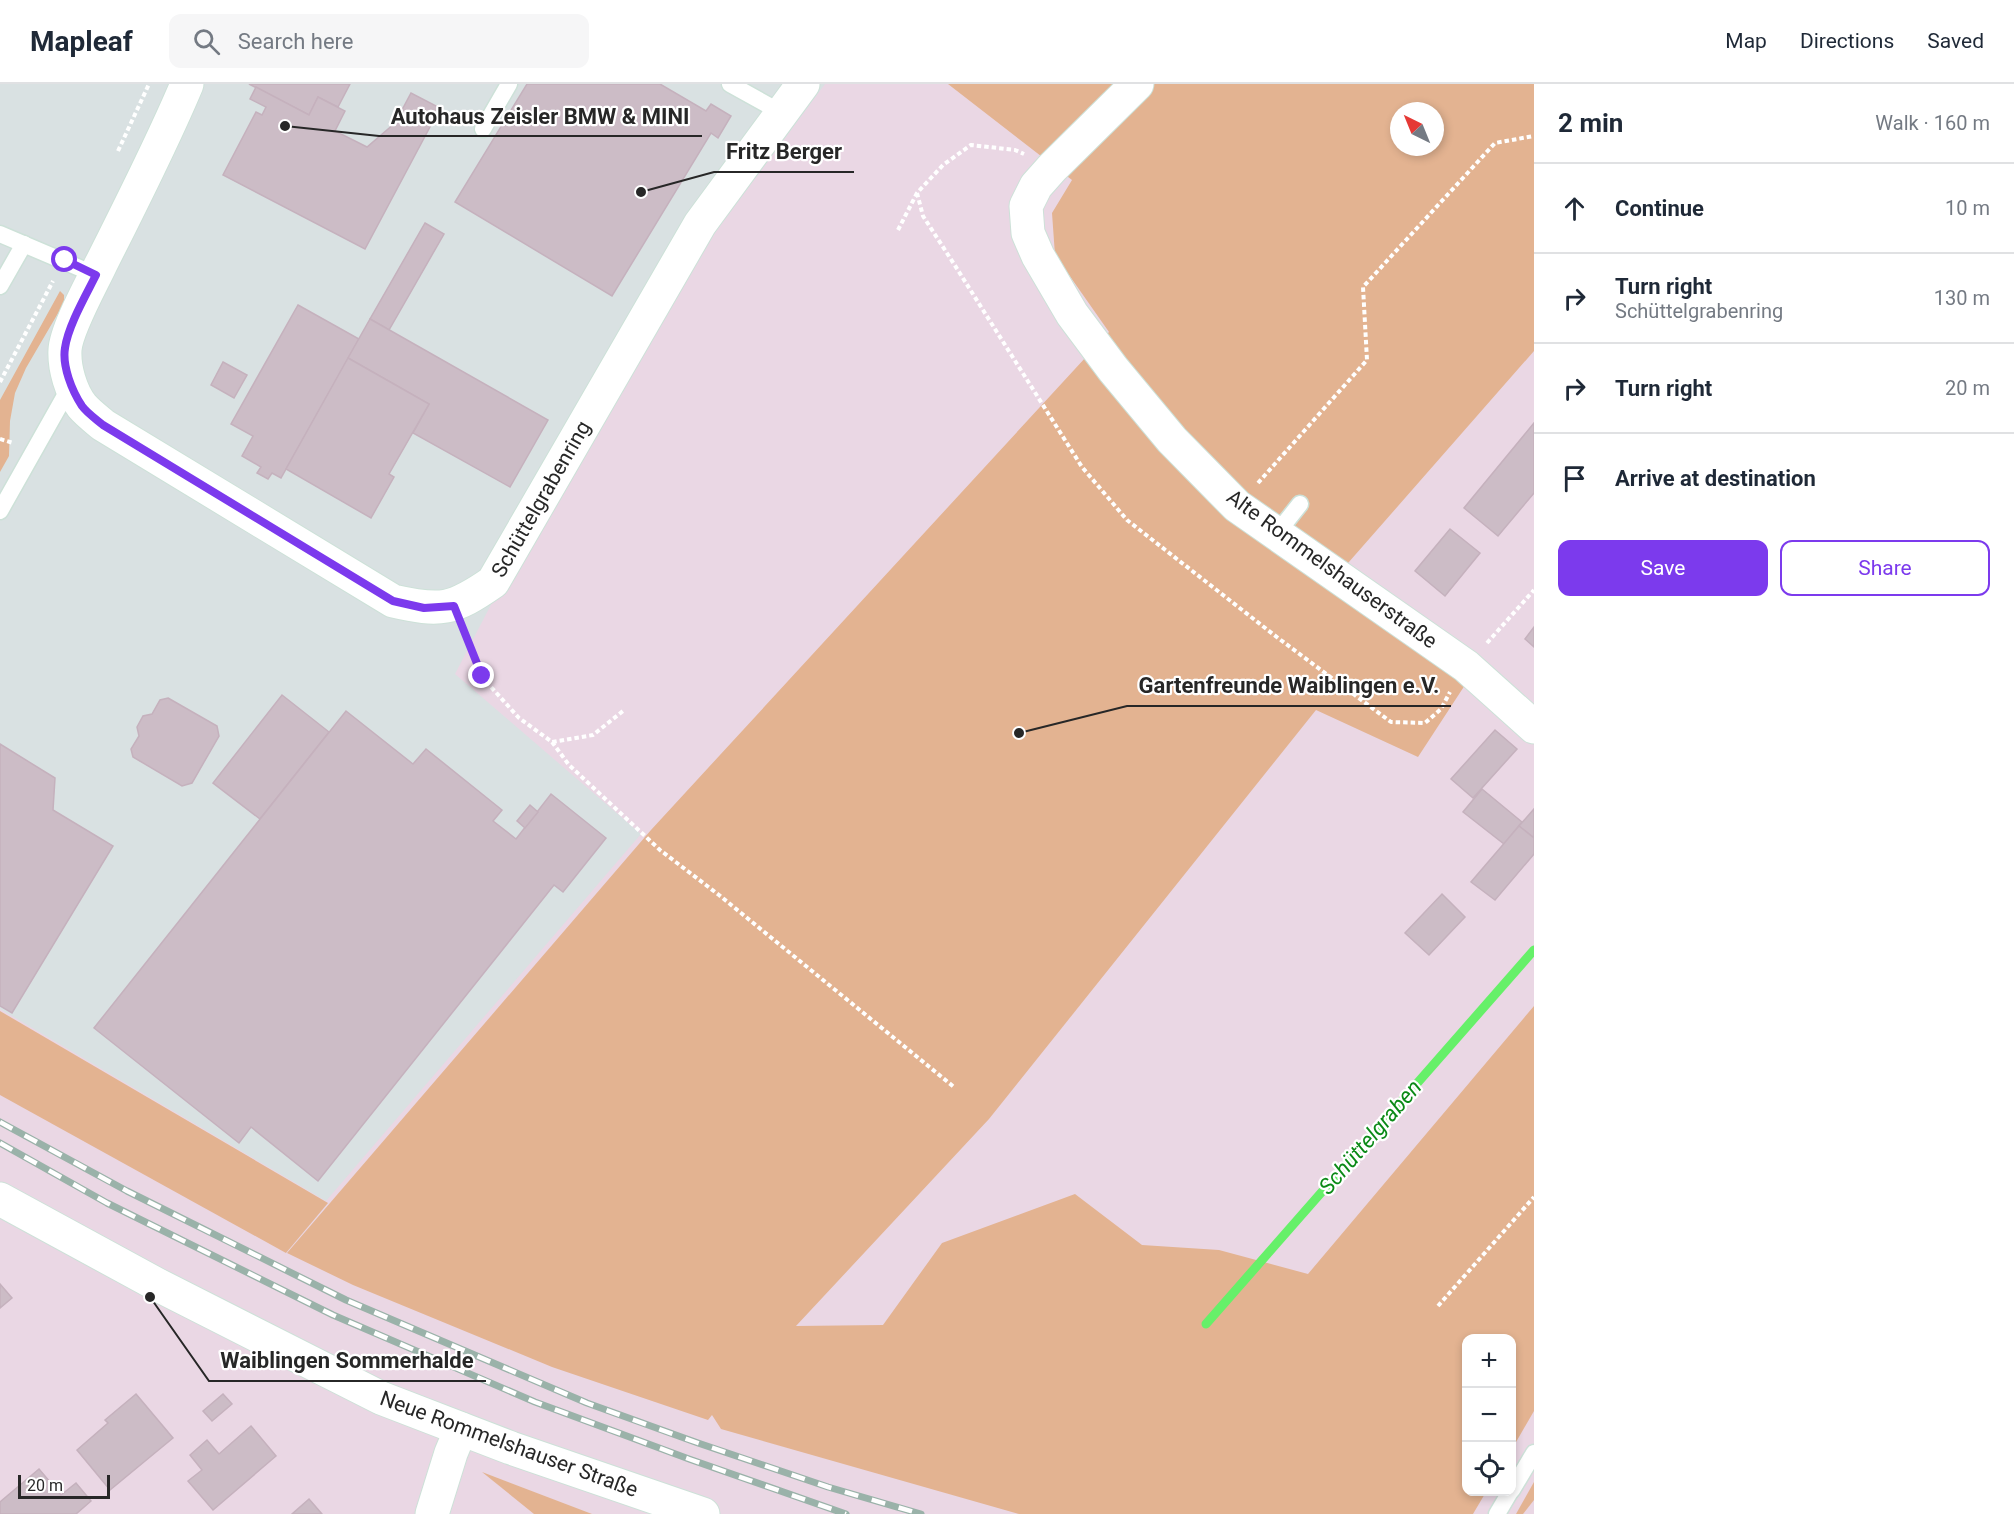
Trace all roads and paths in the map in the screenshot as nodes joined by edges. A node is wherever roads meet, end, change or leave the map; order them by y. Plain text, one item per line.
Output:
1 (187, 84) edge
2 (509, 84) edge
3 (730, 84) edge
4 (803, 84) edge
5 (1137, 84) edge
6 (782, 113) junction
7 (483, 129) dead end
8 (1534, 136) edge
9 (1052, 168) junction
10 (917, 193) junction
11 (898, 230) dead end
12 (0, 234) edge
13 (24, 244) junction
14 (65, 260) junction
15 (96, 275) junction
16 (0, 286) edge
17 (0, 382) edge
18 (71, 384) junction
19 (1300, 504) dead end
20 (1237, 506) junction
21 (0, 511) edge
22 (1277, 533) junction
23 (1534, 590) edge
24 (454, 606) junction
25 (1466, 666) junction
26 (623, 711) dead end
27 (1534, 727) edge
28 (552, 742) junction
29 (954, 1087) dead end
30 (1534, 1197) edge
31 (0, 1199) edge
32 (1438, 1306) dead end
33 (461, 1429) junction
34 (1534, 1453) edge
35 (1516, 1483) edge
36 (1508, 1496) edge
37 (432, 1514) edge
38 (703, 1514) edge
39 (1497, 1514) edge

1 - 15 street, Schüttelgrabenring
2 - 7 lane
3 - 6 lane
4 - 6 street, Schüttelgrabenring
5 - 9 street, Alte Rommelshauserstraße
6 - 24 street, Schüttelgrabenring
8 - 20 path
9 - 10 path
9 - 20 street, Alte Rommelshauserstraße
10 - 11 path
10 - 25 path
12 - 13 lane
13 - 14 lane
13 - 16 lane
14 - 15 lane
14 - 17 path
15 - 18 street, Schüttelgrabenring
18 - 21 lane
18 - 24 street, Schüttelgrabenring
19 - 22 lane
20 - 22 street, Alte Rommelshauserstraße
22 - 25 street, Alte Rommelshauserstraße
23 - 25 path
24 - 28 path
25 - 27 street, Alte Rommelshauserstraße
26 - 28 path
28 - 29 path
30 - 32 path
31 - 33 street, Neue Rommelshauser Straße
33 - 37 street
33 - 38 street, Neue Rommelshauser Straße
34 - 35 lane
36 - 39 lane

